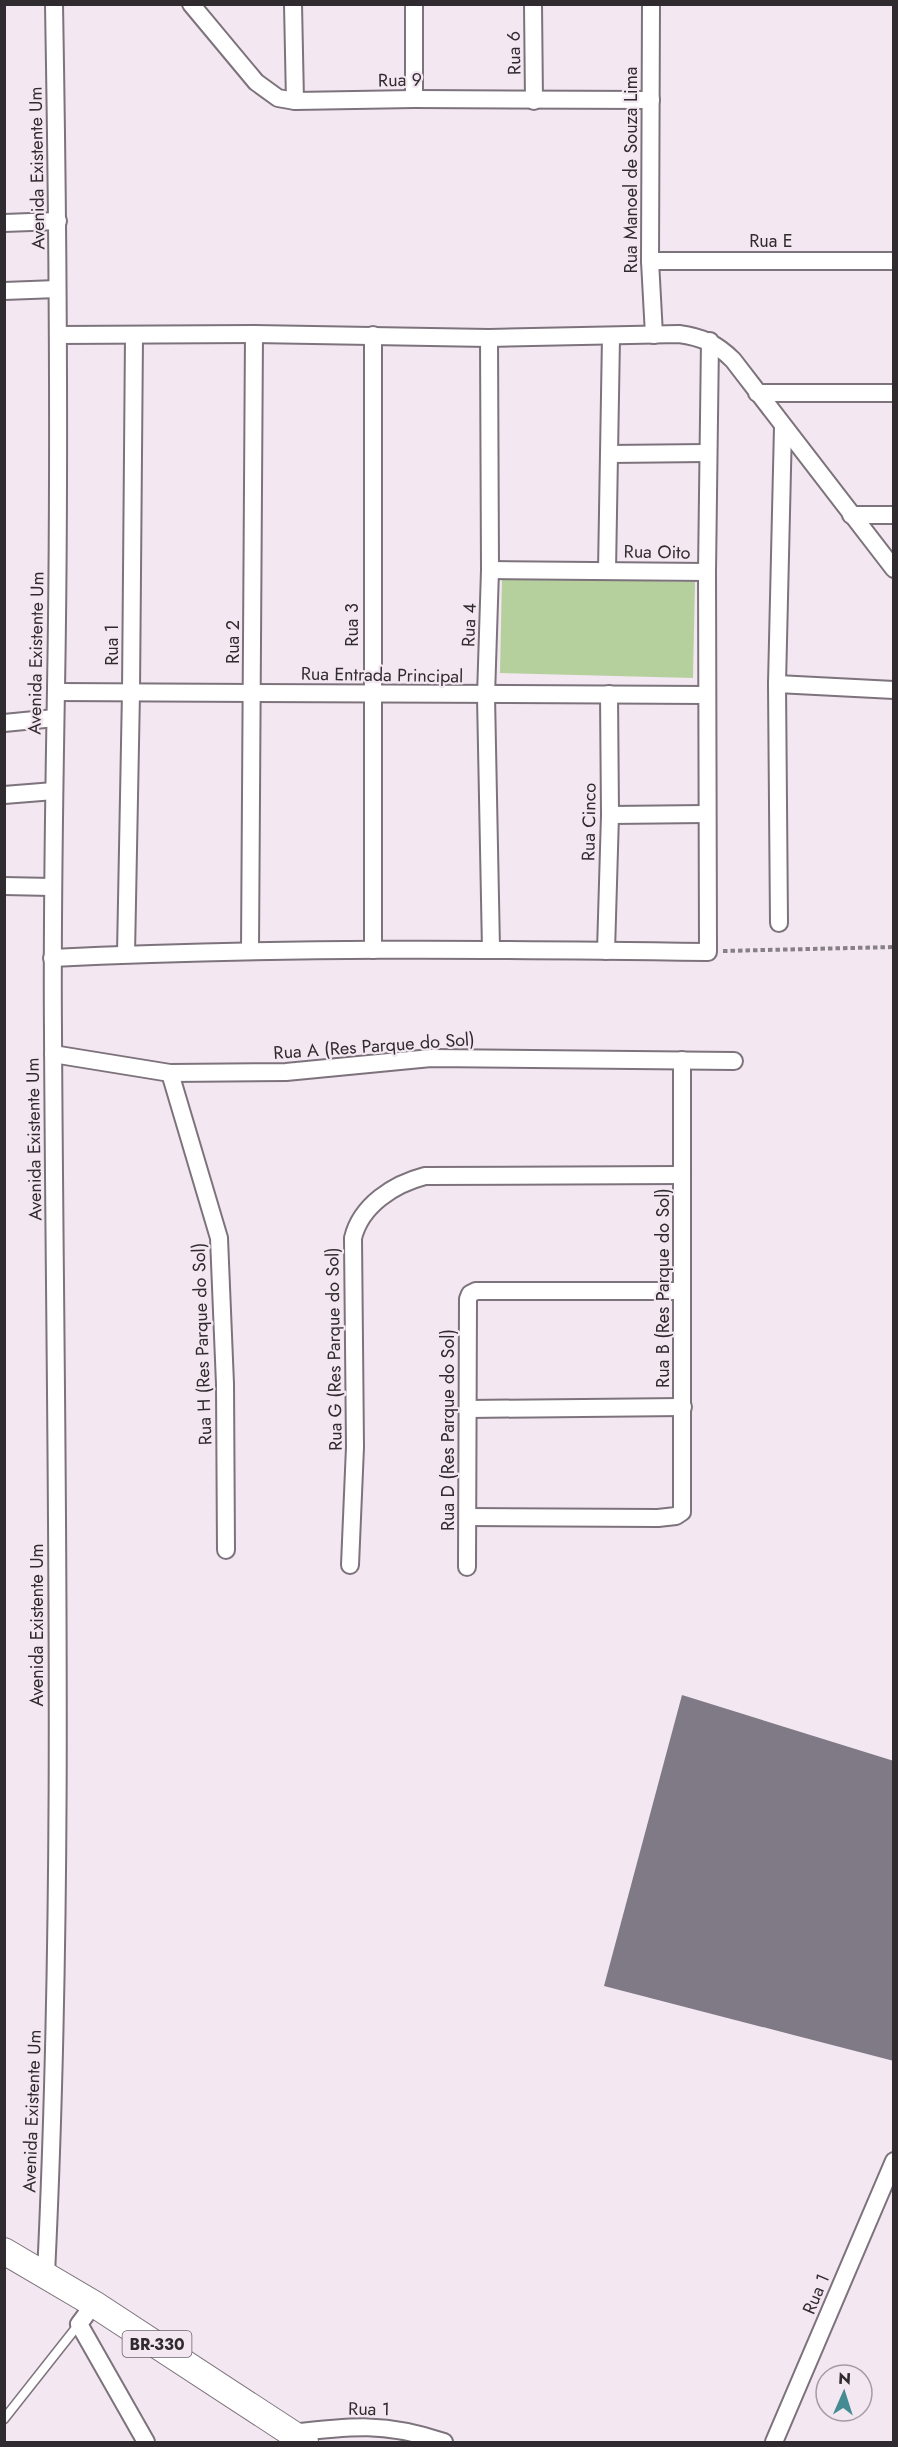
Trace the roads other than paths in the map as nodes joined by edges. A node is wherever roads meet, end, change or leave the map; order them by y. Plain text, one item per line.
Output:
1 (54, 4) edge
2 (191, 4) edge
3 (293, 4) edge
4 (414, 4) edge
5 (533, 4) edge
6 (651, 4) edge
7 (414, 99) junction
8 (651, 100) junction
9 (295, 101) junction
10 (534, 101) junction
11 (58, 220) junction
12 (4, 223) edge
13 (650, 261) junction
14 (894, 261) edge
15 (57, 289) junction
16 (4, 291) edge
17 (254, 334) junction
18 (58, 335) junction
19 (654, 335) junction
20 (134, 336) junction
21 (372, 336) junction
22 (611, 337) junction
23 (489, 338) junction
24 (710, 341) junction
25 (757, 393) junction
26 (894, 393) edge
27 (783, 427) junction
28 (707, 453) junction
29 (609, 454) junction
30 (851, 515) junction
31 (894, 515) edge
32 (894, 569) edge
33 (490, 570) junction
34 (607, 571) junction
35 (707, 572) junction
36 (777, 684) junction
37 (894, 690) edge
38 (56, 692) junction
39 (131, 692) junction
40 (252, 693) junction
41 (609, 694) junction
42 (372, 695) junction
43 (707, 695) junction
44 (486, 696) junction
45 (55, 718) junction
46 (4, 723) edge
47 (54, 791) junction
48 (4, 795) edge
49 (706, 814) junction
50 (610, 815) junction
51 (4, 886) edge
52 (52, 887) junction
53 (779, 923) dead end
54 (491, 949) junction
55 (250, 950) junction
56 (373, 950) junction
57 (606, 951) junction
58 (126, 954) junction
59 (52, 958) junction
60 (53, 1054) junction
61 (682, 1060) junction
62 (734, 1061) dead end
63 (170, 1073) junction
64 (682, 1175) junction
65 (681, 1291) junction
66 (684, 1407) junction
67 (468, 1408) junction
68 (468, 1517) junction
69 (226, 1550) dead end
70 (350, 1565) dead end
71 (467, 1567) dead end
72 (894, 2161) edge
73 (4, 2251) edge
74 (46, 2274) junction
75 (94, 2304) junction
76 (79, 2324) junction
77 (4, 2419) edge
78 (298, 2438) edge
79 (146, 2442) edge
80 (444, 2442) edge
81 (774, 2442) edge

1 - 11 street, Avenida Existente Um
2 - 9 street, Rua 9
3 - 9 street
4 - 7 street
5 - 10 street, Rua 6
6 - 8 street, Rua Manoel de Souza Lima
7 - 9 street, Rua 9
7 - 10 street, Rua 9
8 - 10 street, Rua 9
8 - 13 street, Rua Manoel de Souza Lima
11 - 12 street
11 - 15 street, Avenida Existente Um
13 - 14 street, Rua E
13 - 19 street, Rua Manoel de Souza Lima
15 - 16 street
15 - 18 street, Avenida Existente Um
17 - 20 street
17 - 21 street
17 - 40 street, Rua 2
18 - 20 street
18 - 38 street, Avenida Existente Um
19 - 22 street
19 - 24 street
20 - 39 street, Rua 1
21 - 23 street
21 - 42 street, Rua 3
22 - 23 street
22 - 29 street
23 - 33 street, Rua 4
24 - 25 street
24 - 28 street
25 - 26 street
25 - 27 street
27 - 30 street
27 - 36 street
28 - 29 street
28 - 35 street
29 - 34 street
30 - 31 street
30 - 32 street
33 - 34 street, Rua Oito
33 - 44 street, Rua 4
34 - 35 street, Rua Oito
35 - 43 street
36 - 37 street
36 - 53 street
38 - 39 street, Rua Entrada Principal
38 - 45 street, Avenida Existente Um
39 - 40 street, Rua Entrada Principal
39 - 58 street, Rua 1
40 - 42 street, Rua Entrada Principal
40 - 55 street, Rua 2
41 - 43 street, Rua Entrada Principal
41 - 44 street, Rua Entrada Principal
41 - 50 street, Rua Cinco
42 - 44 street, Rua Entrada Principal
42 - 56 street, Rua 3
43 - 49 street
44 - 54 street, Rua 4
45 - 46 street
45 - 47 street, Avenida Existente Um
47 - 48 street
47 - 52 street, Avenida Existente Um
49 - 50 street
49 - 57 street
50 - 57 street, Rua Cinco
51 - 52 street
52 - 59 street, Avenida Existente Um
54 - 56 street
54 - 57 street
55 - 56 street
55 - 58 street
58 - 59 street
59 - 60 street, Avenida Existente Um
60 - 63 street, Rua A (Res Parque do Sol)
60 - 74 street, Avenida Existente Um
61 - 62 street, Rua A (Res Parque do Sol)
61 - 63 street, Rua A (Res Parque do Sol)
61 - 64 street, Rua B (Res Parque do Sol)
63 - 69 street, Rua H (Res Parque do Sol)
64 - 65 street, Rua B (Res Parque do Sol)
64 - 70 street, Rua G (Res Parque do Sol)
65 - 66 street, Rua B (Res Parque do Sol)
65 - 67 street, Rua D (Res Parque do Sol)
66 - 67 street
66 - 68 street, Rua B (Res Parque do Sol)
67 - 68 street, Rua D (Res Parque do Sol)
68 - 71 street, Rua D (Res Parque do Sol)
72 - 81 street, Rua 1
73 - 74 main road, BR-330
74 - 75 main road, BR-330
75 - 76 street
75 - 78 main road, BR-330
76 - 77 lane
76 - 79 street
78 - 80 street, Rua 1

